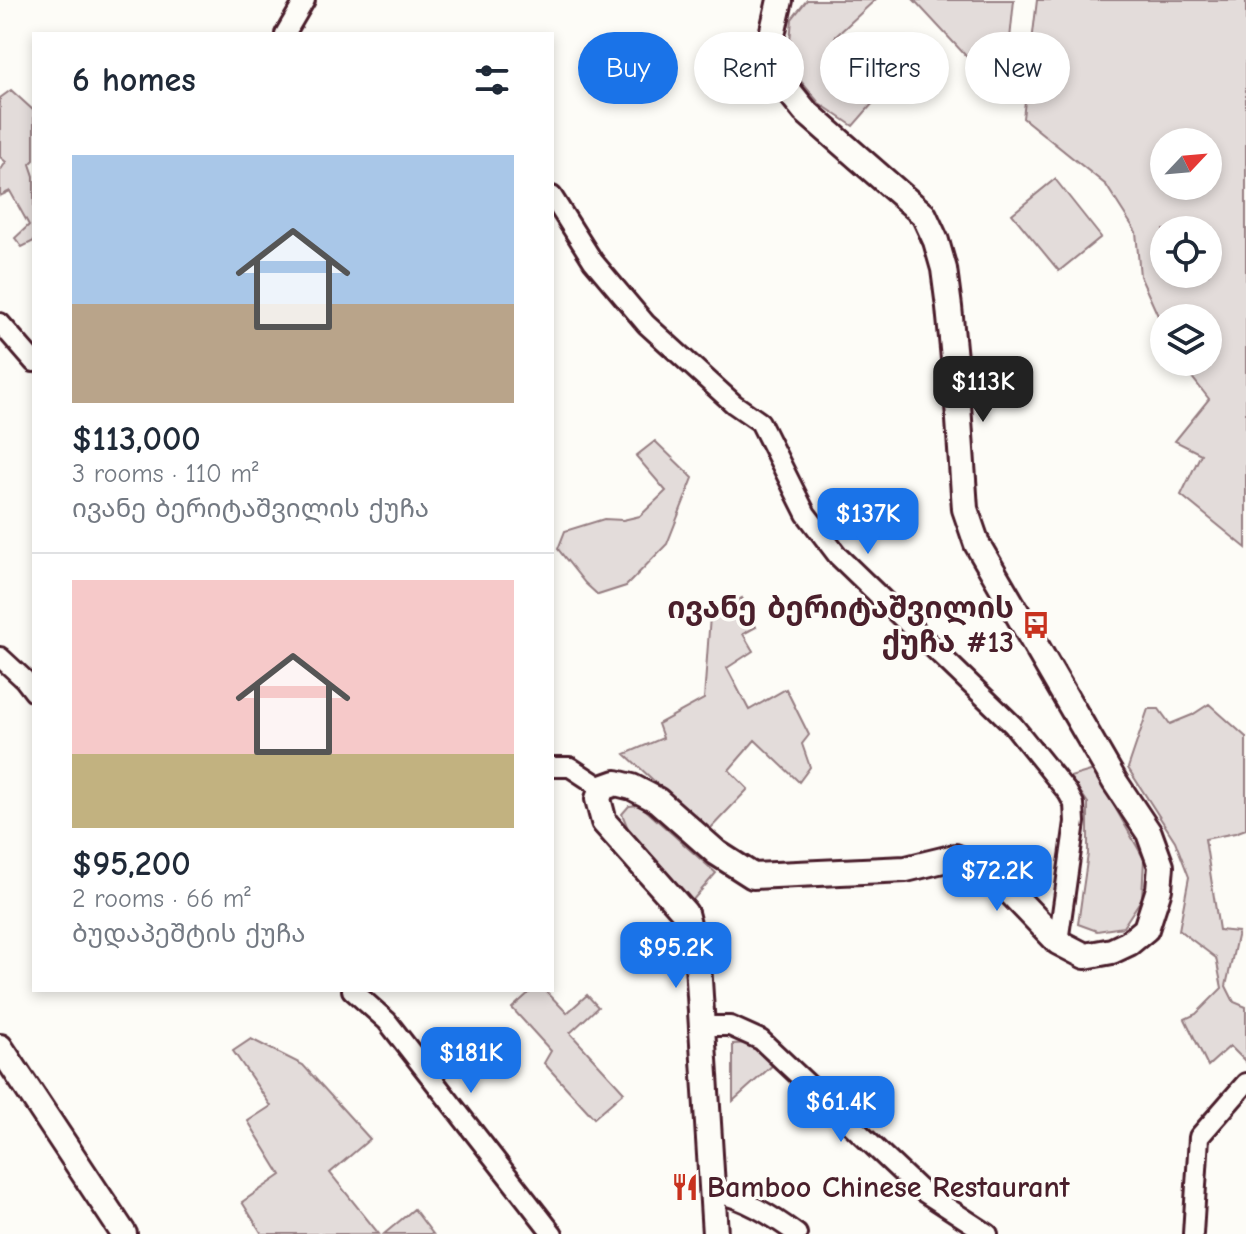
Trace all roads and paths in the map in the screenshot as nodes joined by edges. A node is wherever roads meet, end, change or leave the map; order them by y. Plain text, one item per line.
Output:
1 (305, 0) edge
2 (778, 1) edge
3 (289, 32) edge
4 (554, 199) edge
5 (0, 323) edge
6 (32, 360) edge
7 (0, 657) edge
8 (32, 689) edge
9 (554, 767) edge
10 (602, 788) junction
11 (1058, 942) junction
12 (354, 992) edge
13 (704, 1026) junction
14 (0, 1047) edge
15 (1246, 1083) edge
16 (714, 1192) junction
17 (119, 1232) edge
18 (553, 1234) edge
19 (715, 1234) edge
20 (797, 1234) edge
21 (988, 1234) edge
22 (1193, 1234) edge

1 - 3 street
2 - 11 main road
4 - 11 street
5 - 6 street
7 - 8 street
9 - 10 street
10 - 11 main road
10 - 13 main road
12 - 18 street
13 - 16 main road
13 - 21 street
14 - 17 main road
15 - 22 street
16 - 19 main road
16 - 20 street

